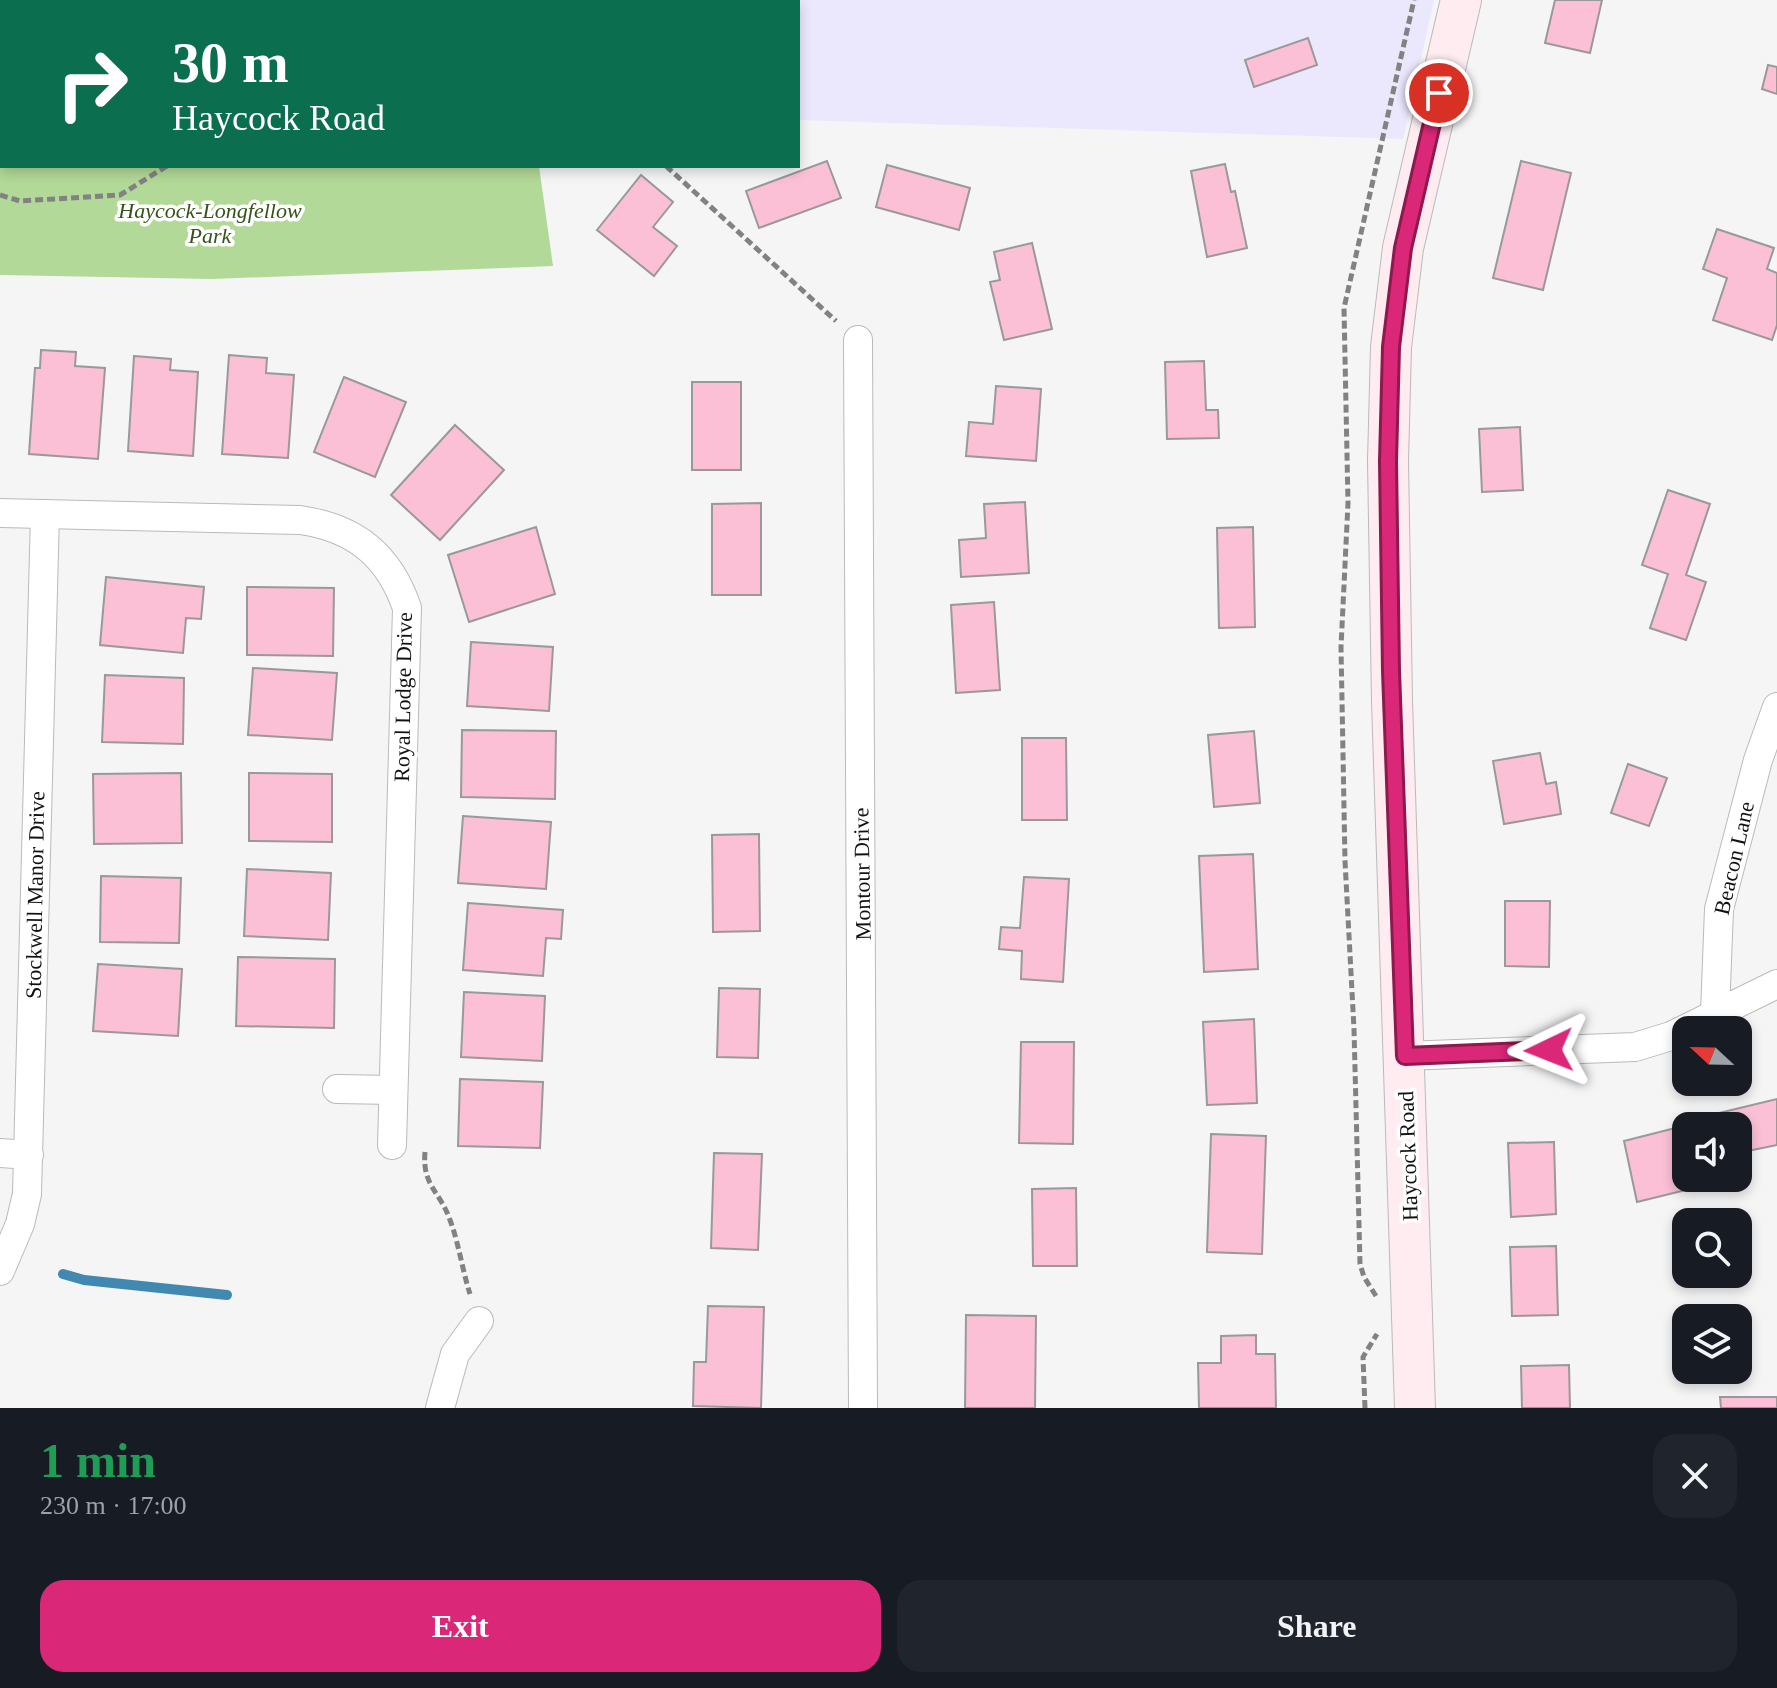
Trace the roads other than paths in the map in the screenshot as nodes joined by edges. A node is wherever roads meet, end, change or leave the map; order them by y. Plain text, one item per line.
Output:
1 (1461, 0) edge
2 (858, 340) road end
3 (0, 513) edge
4 (45, 514) junction
5 (1777, 707) edge
6 (1777, 984) edge
7 (1715, 1013) junction
8 (1405, 1056) junction
9 (337, 1089) dead end
10 (393, 1090) junction
11 (392, 1145) dead end
12 (0, 1153) edge
13 (29, 1155) junction
14 (0, 1271) edge
15 (479, 1321) road end
16 (440, 1408) edge
17 (863, 1408) edge
18 (1415, 1408) edge

1 - 8 main road, Haycock Road
2 - 17 street, Montour Drive
3 - 4 street, Royal Lodge Drive
4 - 10 street, Royal Lodge Drive
4 - 13 street, Stockwell Manor Drive
5 - 7 street, Beacon Lane
6 - 7 street
7 - 8 street
8 - 18 main road, Haycock Road
9 - 10 street
10 - 11 street, Royal Lodge Drive
12 - 13 street
13 - 14 street, Stockwell Manor Drive
15 - 16 street

